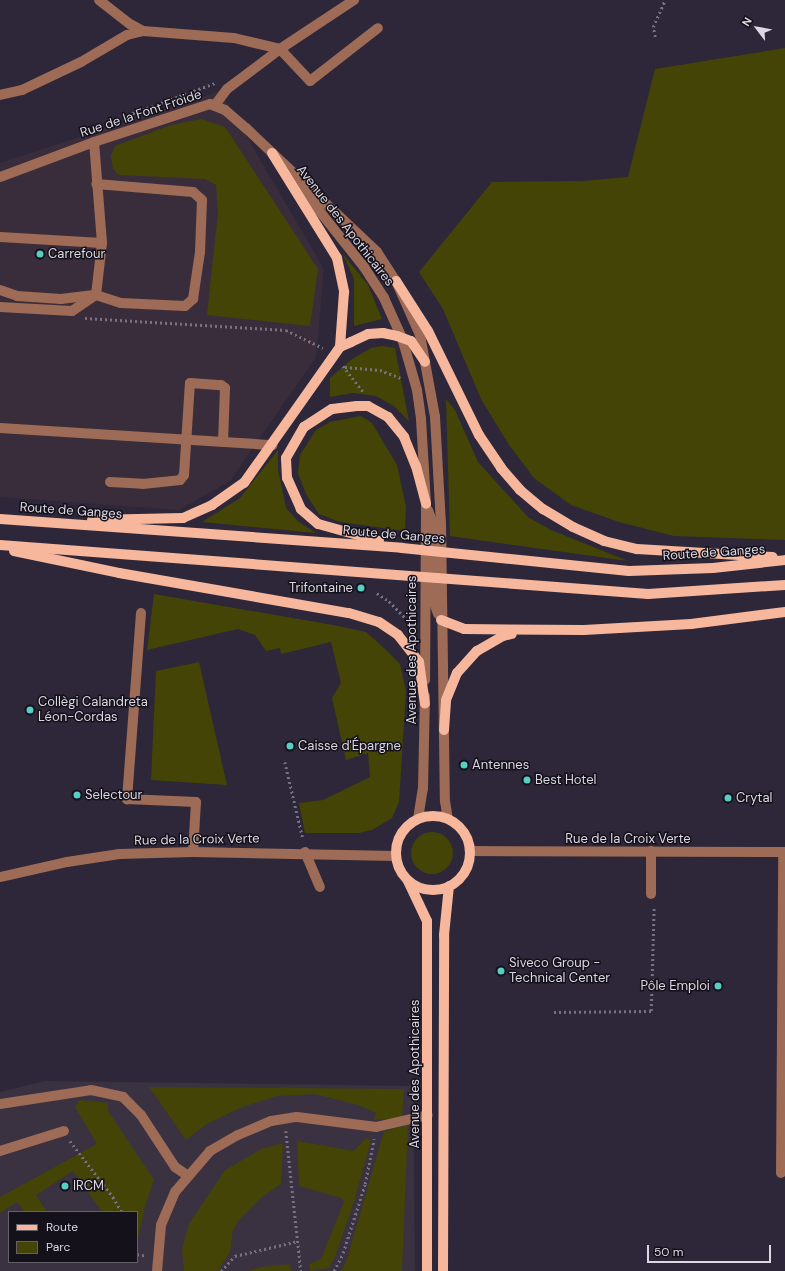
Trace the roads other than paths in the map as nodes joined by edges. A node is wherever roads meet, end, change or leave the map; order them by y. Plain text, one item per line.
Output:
1 (100, 0) edge
2 (354, 0) edge
3 (378, 28) dead end
4 (143, 31) junction
5 (280, 49) junction
6 (0, 95) edge
7 (215, 105) junction
8 (94, 142) junction
9 (272, 153) junction
10 (0, 177) edge
11 (96, 184) junction
12 (0, 237) edge
13 (102, 243) junction
14 (396, 281) junction
15 (0, 290) edge
16 (96, 295) junction
17 (0, 307) edge
18 (402, 338) junction
19 (340, 347) junction
20 (425, 362) junction
21 (0, 428) edge
22 (187, 441) junction
23 (223, 442) junction
24 (272, 445) junction
25 (110, 482) dead end
26 (426, 504) junction
27 (0, 519) edge
28 (29, 522) junction
29 (433, 524) junction
30 (0, 545) edge
31 (0, 548) edge
32 (402, 548) junction
33 (785, 559) edge
34 (785, 585) edge
35 (433, 601) junction
36 (785, 612) edge
37 (141, 613) dead end
38 (440, 620) junction
39 (532, 630) junction
40 (425, 704) junction
41 (444, 730) junction
42 (418, 819) junction
43 (448, 819) junction
44 (470, 851) junction
45 (651, 851) junction
46 (193, 852) junction
47 (305, 852) junction
48 (784, 852) edge
49 (396, 856) junction
50 (0, 877) edge
51 (408, 881) junction
52 (449, 886) junction
53 (320, 887) dead end
54 (653, 898) road end
55 (0, 1104) edge
56 (428, 1115) junction
57 (64, 1131) road end
58 (0, 1151) edge
59 (781, 1173) dead end
60 (187, 1176) junction
61 (157, 1271) edge
62 (427, 1271) edge
63 (443, 1271) edge

1 - 4 street
2 - 5 street, Rue de la Font Froide
3 - 5 street
4 - 5 street
4 - 6 street
5 - 7 street, Rue de la Font Froide
7 - 8 street, Rue de la Font Froide
7 - 9 street, Avenue des Apothicaires
8 - 10 street, Rue de la Font Froide
8 - 11 street
9 - 14 street, Avenue des Apothicaires
9 - 18 street, Avenue des Apothicaires
9 - 19 main road
11 - 13 street
11 - 16 street
12 - 13 street
13 - 16 street
14 - 20 street, Avenue des Apothicaires
14 - 33 main road
15 - 16 street
16 - 17 street
18 - 19 main road
18 - 20 main road
18 - 26 street, Avenue des Apothicaires
19 - 24 main road
20 - 29 street, Avenue des Apothicaires
21 - 22 street
22 - 23 street
22 - 23 street
22 - 25 street
23 - 24 street
24 - 28 main road
26 - 29 street, Avenue des Apothicaires
26 - 32 main road
27 - 28 main road, Route de Ganges
28 - 32 main road, Route de Ganges
29 - 35 street, Avenue des Apothicaires
29 - 35 street, Avenue des Apothicaires
30 - 34 main road
31 - 40 main road
32 - 33 main road, Route de Ganges
35 - 38 street, Avenue des Apothicaires
35 - 40 street, Avenue des Apothicaires
36 - 39 main road
37 - 46 street
38 - 39 main road
38 - 41 street, Avenue des Apothicaires
39 - 41 main road
40 - 42 street, Avenue des Apothicaires
41 - 43 street, Avenue des Apothicaires
42 - 43 main road
42 - 49 main road
43 - 44 main road
44 - 45 street, Rue de la Croix Verte
44 - 52 main road
45 - 48 street, Rue de la Croix Verte
45 - 54 street
46 - 47 street, Rue de la Croix Verte
46 - 50 street, Rue de la Croix Verte
47 - 49 street, Rue de la Croix Verte
47 - 53 street
48 - 59 street
49 - 51 main road, Avenue des Apothicaires
51 - 52 main road
51 - 56 main road, Avenue des Apothicaires
52 - 63 main road
55 - 60 street
56 - 60 street
56 - 62 main road, Avenue des Apothicaires
57 - 58 street
60 - 61 street

